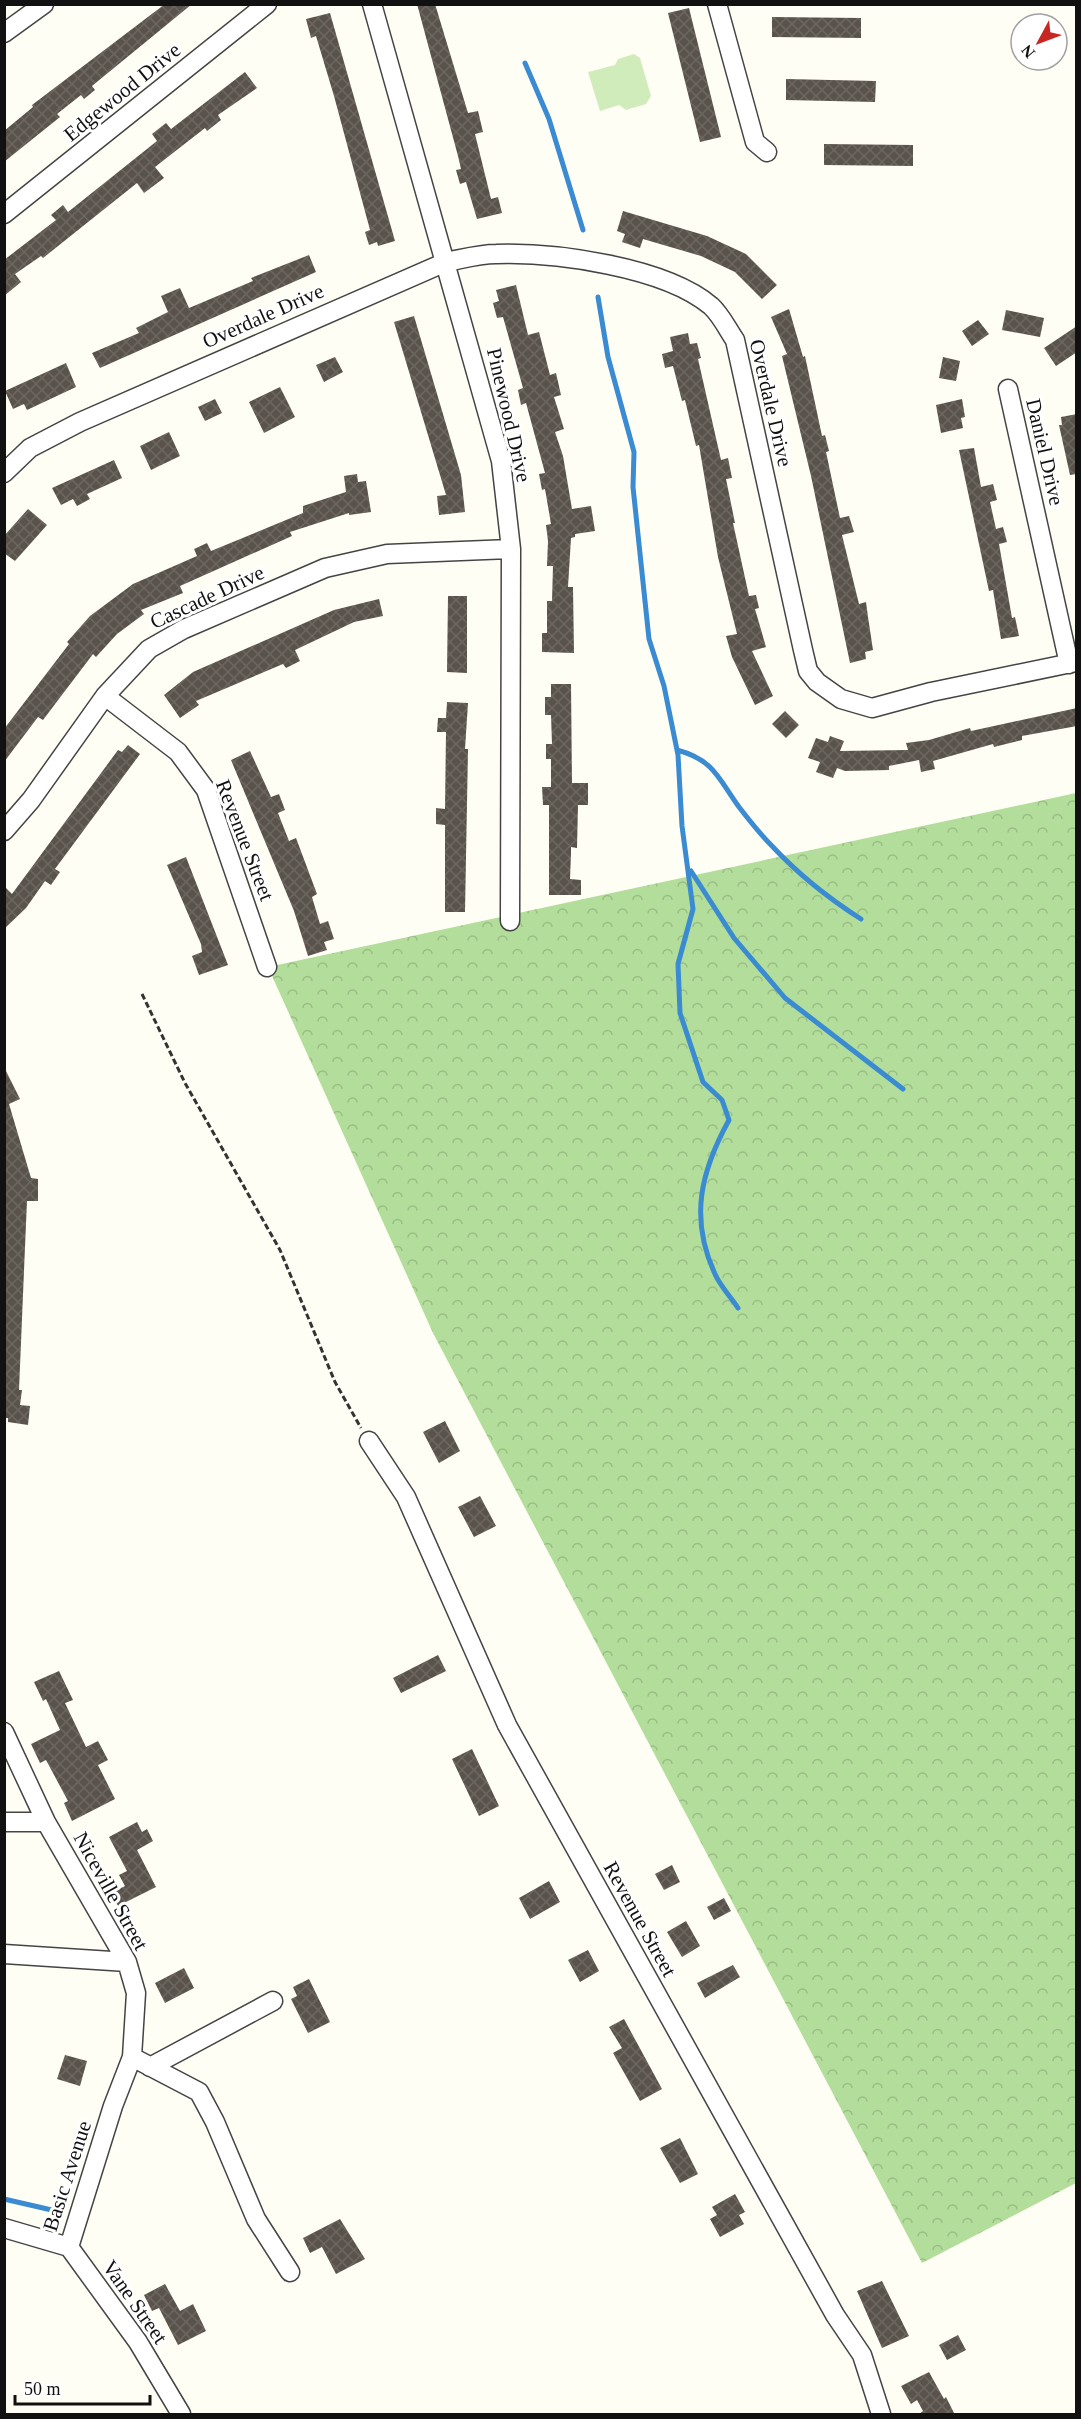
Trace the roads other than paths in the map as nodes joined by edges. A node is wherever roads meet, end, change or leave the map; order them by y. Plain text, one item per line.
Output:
1 (44, 4) edge
2 (267, 4) edge
3 (372, 4) edge
4 (717, 4) edge
5 (4, 33) edge
6 (767, 152) dead end
7 (4, 214) edge
8 (446, 262) junction
9 (1008, 389) dead end
10 (4, 473) edge
11 (512, 549) junction
12 (1073, 663) edge
13 (105, 696) junction
14 (4, 831) edge
15 (510, 921) dead end
16 (267, 967) dead end
17 (369, 1441) road end
18 (4, 1732) edge
19 (4, 1822) edge
20 (46, 1822) junction
21 (4, 1954) edge
22 (127, 1962) junction
23 (273, 2001) dead end
24 (132, 2057) junction
25 (150, 2067) junction
26 (4, 2228) edge
27 (69, 2247) junction
28 (290, 2272) dead end
29 (181, 2415) edge
30 (881, 2415) edge

1 - 5 street
2 - 7 street, Edgewood Drive
3 - 8 street, Pinewood Drive
4 - 6 street
8 - 10 street, Overdale Drive
8 - 11 street, Pinewood Drive
8 - 12 street, Overdale Drive
9 - 12 street, Daniel Drive
11 - 13 street, Cascade Drive
11 - 15 street, Pinewood Drive
13 - 14 street, Cascade Drive
13 - 16 street, Revenue Street
17 - 30 street, Revenue Street
18 - 20 street, Niceville Street
19 - 20 street
20 - 22 street, Niceville Street
21 - 22 street
22 - 24 street, Niceville Street
23 - 25 street
24 - 25 street
24 - 27 street, Basic Avenue
25 - 28 street
26 - 27 street, Basic Avenue
27 - 29 street, Vane Street

